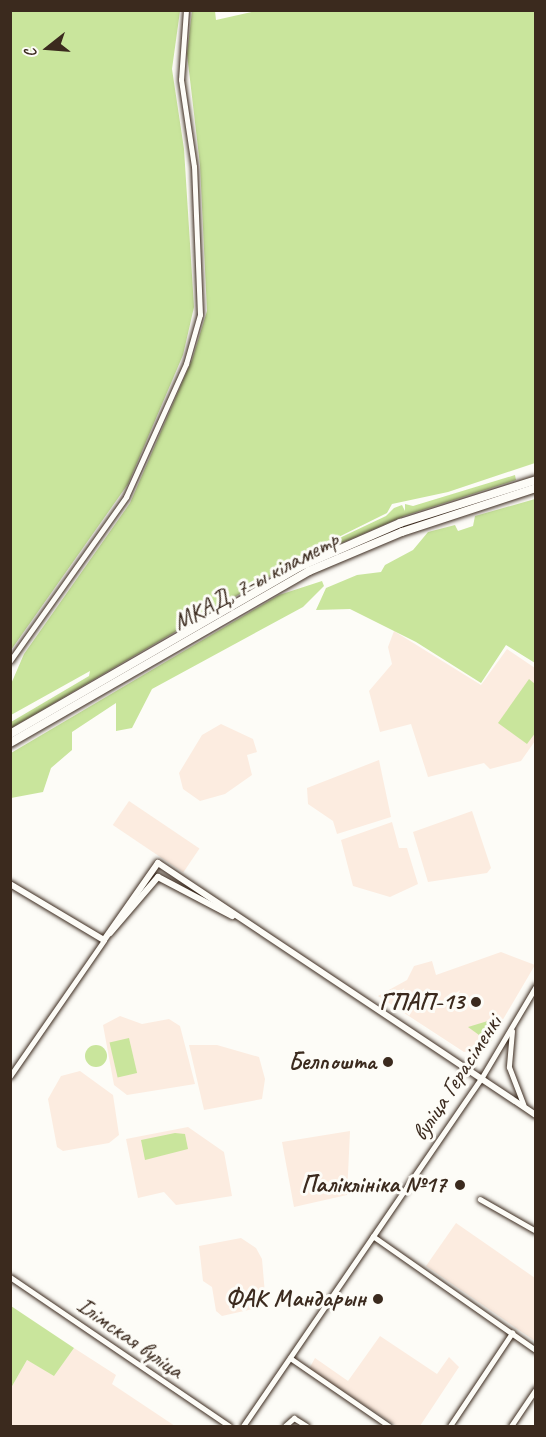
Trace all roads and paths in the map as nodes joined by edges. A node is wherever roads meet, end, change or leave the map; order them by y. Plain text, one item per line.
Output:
1 (186, 10) edge
2 (536, 480) edge
3 (536, 488) edge
4 (10, 661) edge
5 (10, 734) edge
6 (10, 743) edge
7 (168, 870) junction
8 (163, 876) junction
9 (10, 884) edge
10 (204, 892) junction
11 (199, 898) junction
12 (128, 907) junction
13 (244, 922) junction
14 (105, 938) junction
15 (536, 986) edge
16 (513, 1026) junction
17 (10, 1076) edge
18 (482, 1077) junction
19 (523, 1104) junction
20 (536, 1114) edge
21 (480, 1198) dead end
22 (536, 1231) edge
23 (373, 1236) junction
24 (10, 1277) edge
25 (512, 1333) junction
26 (536, 1350) edge
27 (290, 1358) junction
28 (536, 1389) edge
29 (230, 1426) edge
30 (243, 1426) edge
31 (285, 1426) edge
32 (307, 1426) edge
33 (389, 1426) edge
34 (450, 1426) edge
35 (510, 1426) edge

1 - 4 street
2 - 5 highway, МКАД, 7-ы кіламетр
3 - 6 highway, МКАД, 7-ы кіламетр
7 - 8 main road
7 - 10 main road
7 - 12 main road
8 - 11 main road
8 - 12 main road
9 - 14 main road
10 - 11 main road
10 - 13 main road
11 - 13 main road
12 - 14 main road
13 - 18 main road
14 - 17 street
15 - 16 street, вуліца Герасіменкі
16 - 18 street, вуліца Герасіменкі
16 - 19 street
18 - 19 main road
18 - 23 street, вуліца Герасіменкі
19 - 20 main road
21 - 22 street
23 - 25 street
23 - 27 street, вуліца Герасіменкі
24 - 29 street, Ілімская вуліца
25 - 26 street
25 - 34 street
27 - 30 street, вуліца Герасіменкі
27 - 33 street
28 - 35 street
31 - 32 street

